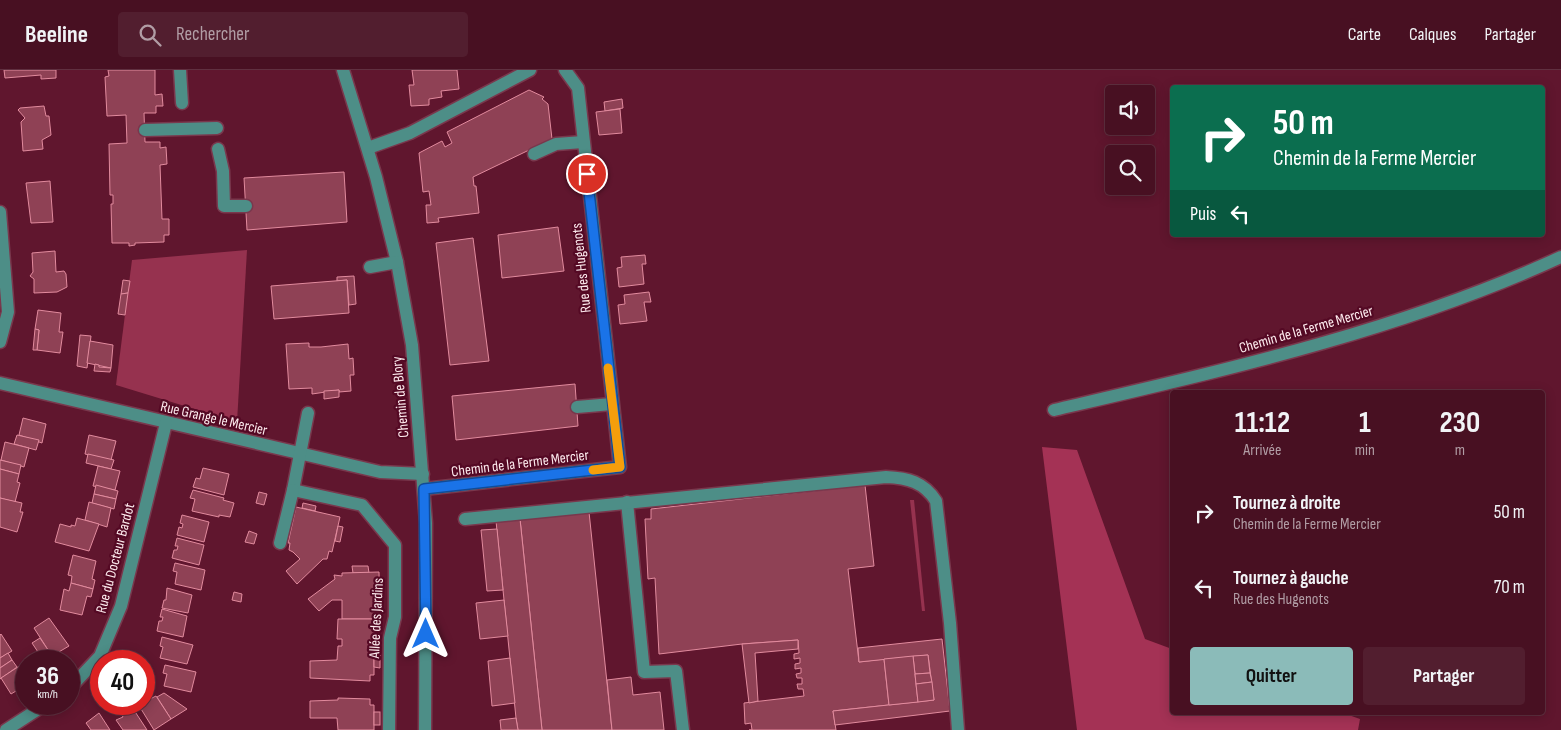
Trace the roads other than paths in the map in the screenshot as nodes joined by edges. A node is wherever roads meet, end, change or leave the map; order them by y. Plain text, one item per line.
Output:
1 (180, 70) edge
2 (343, 70) edge
3 (530, 70) edge
4 (565, 70) edge
5 (182, 103) dead end
6 (217, 128) dead end
7 (145, 130) dead end
8 (584, 142) junction
9 (368, 148) junction
10 (218, 149) dead end
11 (534, 154) dead end
12 (246, 206) dead end
13 (0, 212) edge
14 (1561, 257) edge
15 (397, 262) junction
16 (370, 267) dead end
17 (0, 342) edge
18 (0, 384) edge
19 (612, 404) junction
20 (577, 407) dead end
21 (1054, 410) dead end
22 (308, 413) dead end
23 (166, 423) junction
24 (300, 454) junction
25 (620, 467) joint
26 (423, 474) junction
27 (424, 489) junction
28 (293, 490) junction
29 (627, 502) junction
30 (465, 518) dead end
31 (280, 543) dead end
32 (80, 677) edge
33 (29, 715) edge
34 (6, 730) edge
35 (389, 730) edge
36 (425, 730) edge
37 (683, 730) edge
38 (958, 730) edge

1 - 5 street
2 - 9 street, Chemin de Blory
3 - 9 street
4 - 8 street, Rue des Hugenots
6 - 7 street
8 - 11 street
8 - 19 street, Rue des Hugenots
9 - 15 street, Chemin de Blory
10 - 12 street
13 - 17 street
14 - 21 street, Chemin de la Ferme Mercier
15 - 16 street
15 - 26 street, Chemin de Blory
18 - 23 street, Rue Grange le Mercier
19 - 20 street
19 - 25 street, Rue des Hugenots
22 - 24 street
23 - 24 street, Rue Grange le Mercier
23 - 32 street, Rue du Docteur Bardot
24 - 26 street, Rue Grange le Mercier
24 - 28 street
25 - 27 street, Chemin de la Ferme Mercier
26 - 27 street, Chemin de Blory
27 - 36 street, Chemin de Blory
28 - 31 street
28 - 35 street, Allée des Jardins
29 - 30 street
29 - 37 street
29 - 38 street
33 - 34 street

